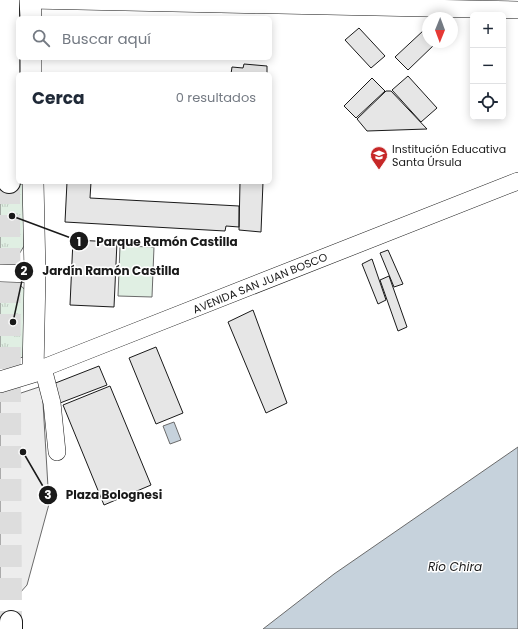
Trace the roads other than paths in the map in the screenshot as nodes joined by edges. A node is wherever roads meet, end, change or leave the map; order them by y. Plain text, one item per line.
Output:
1 (8, 0) edge
2 (30, 0) edge
3 (185, 2) edge
4 (342, 3) edge
5 (486, 4) edge
6 (518, 10) edge
7 (30, 16) edge
8 (31, 60) edge
9 (31, 72) edge
10 (518, 181) edge
11 (9, 182) tunnel mouth
12 (33, 184) edge
13 (0, 273) edge
14 (35, 274) junction
15 (38, 370) junction
16 (0, 382) edge
17 (57, 452) dead end

1 - 11 highway
2 - 3 street
2 - 7 main road
3 - 4 street
4 - 5 street
5 - 6 street
8 - 9 main road
10 - 15 street, AVENIDA SAN JUAN BOSCO
12 - 14 main road
13 - 14 street
14 - 15 main road
15 - 16 main road, AVENIDA SAN JUAN BOSCO
15 - 17 street

